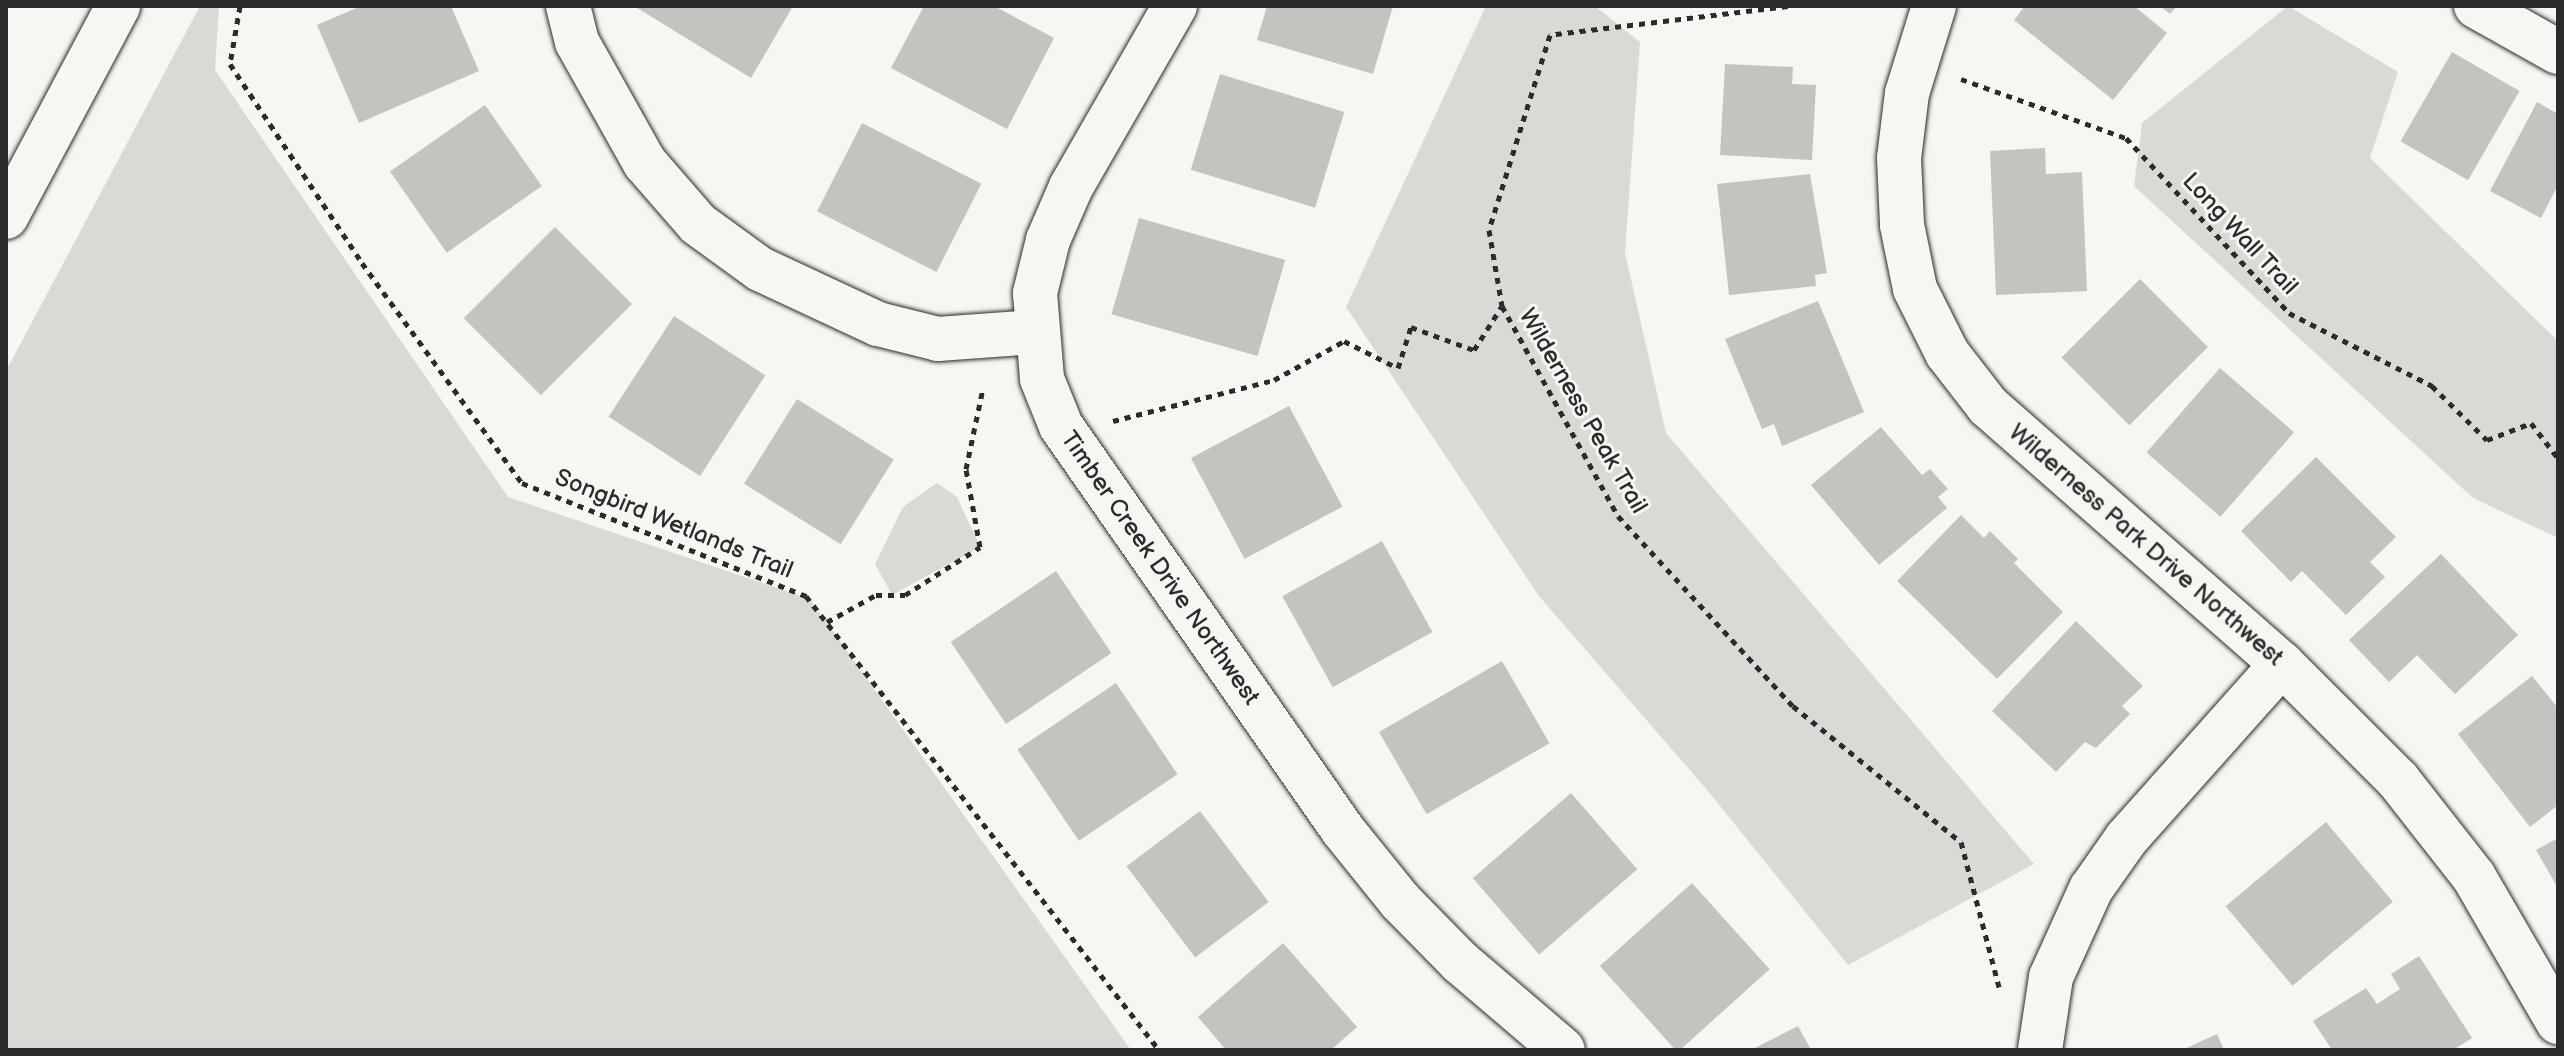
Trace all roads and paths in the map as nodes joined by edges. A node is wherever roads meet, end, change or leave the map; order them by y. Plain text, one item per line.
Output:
1 (118, 6) edge
2 (240, 6) edge
3 (568, 6) edge
4 (1175, 6) edge
5 (1788, 6) edge
6 (2476, 6) edge
7 (1933, 7) edge
8 (2558, 52) edge
9 (1961, 79) dead end
10 (6, 217) edge
11 (1502, 306) junction
12 (1035, 332) junction
13 (983, 388) dead end
14 (1100, 424) dead end
15 (2558, 458) edge
16 (827, 622) junction
17 (2282, 664) junction
18 (2011, 998) dead end
19 (2558, 1022) edge
20 (1159, 1050) edge
21 (1563, 1050) edge
22 (2040, 1050) edge

1 - 10 street
2 - 16 path, Songbird Wetlands Trail
3 - 12 street
4 - 12 street, Timber Creek Drive Northwest
5 - 11 path, Wilderness Peak Trail
6 - 8 street
7 - 17 street, Wilderness Park Drive Northwest
9 - 15 path, Long Wall Trail
11 - 14 path
11 - 18 path, Wilderness Peak Trail
12 - 21 street, Timber Creek Drive Northwest
13 - 16 path
16 - 20 path, Songbird Wetlands Trail
17 - 19 street, Wilderness Park Drive Northwest
17 - 22 street

